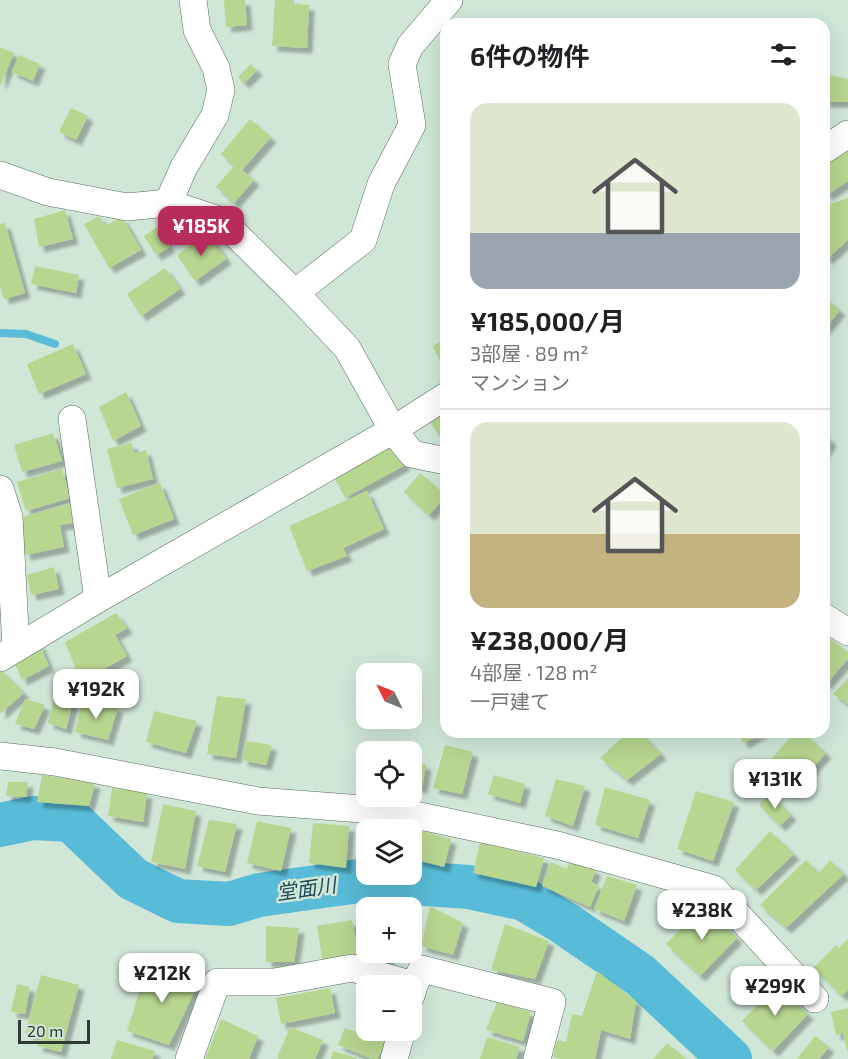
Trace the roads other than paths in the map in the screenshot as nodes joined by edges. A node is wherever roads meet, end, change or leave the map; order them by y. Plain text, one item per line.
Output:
1 (193, 0) edge
2 (449, 0) edge
3 (848, 134) edge
4 (830, 146) edge
5 (0, 175) edge
6 (168, 203) junction
7 (296, 292) junction
8 (440, 400) edge
9 (72, 419) dead end
10 (393, 430) junction
11 (440, 460) edge
12 (0, 489) edge
13 (98, 599) junction
14 (830, 621) edge
15 (848, 632) edge
16 (8, 653) edge
17 (0, 756) edge
18 (369, 975) edge
19 (420, 975) edge
20 (815, 999) dead end
21 (399, 1041) edge
22 (189, 1059) edge
23 (394, 1059) edge
24 (537, 1059) edge

1 - 6 street
2 - 7 street
3 - 4 street
5 - 6 street
6 - 7 street
7 - 10 street
8 - 10 street
9 - 13 street
10 - 11 street
10 - 13 street
12 - 16 street
13 - 16 street
14 - 15 street
17 - 20 street
18 - 22 street
19 - 24 street
21 - 23 street

